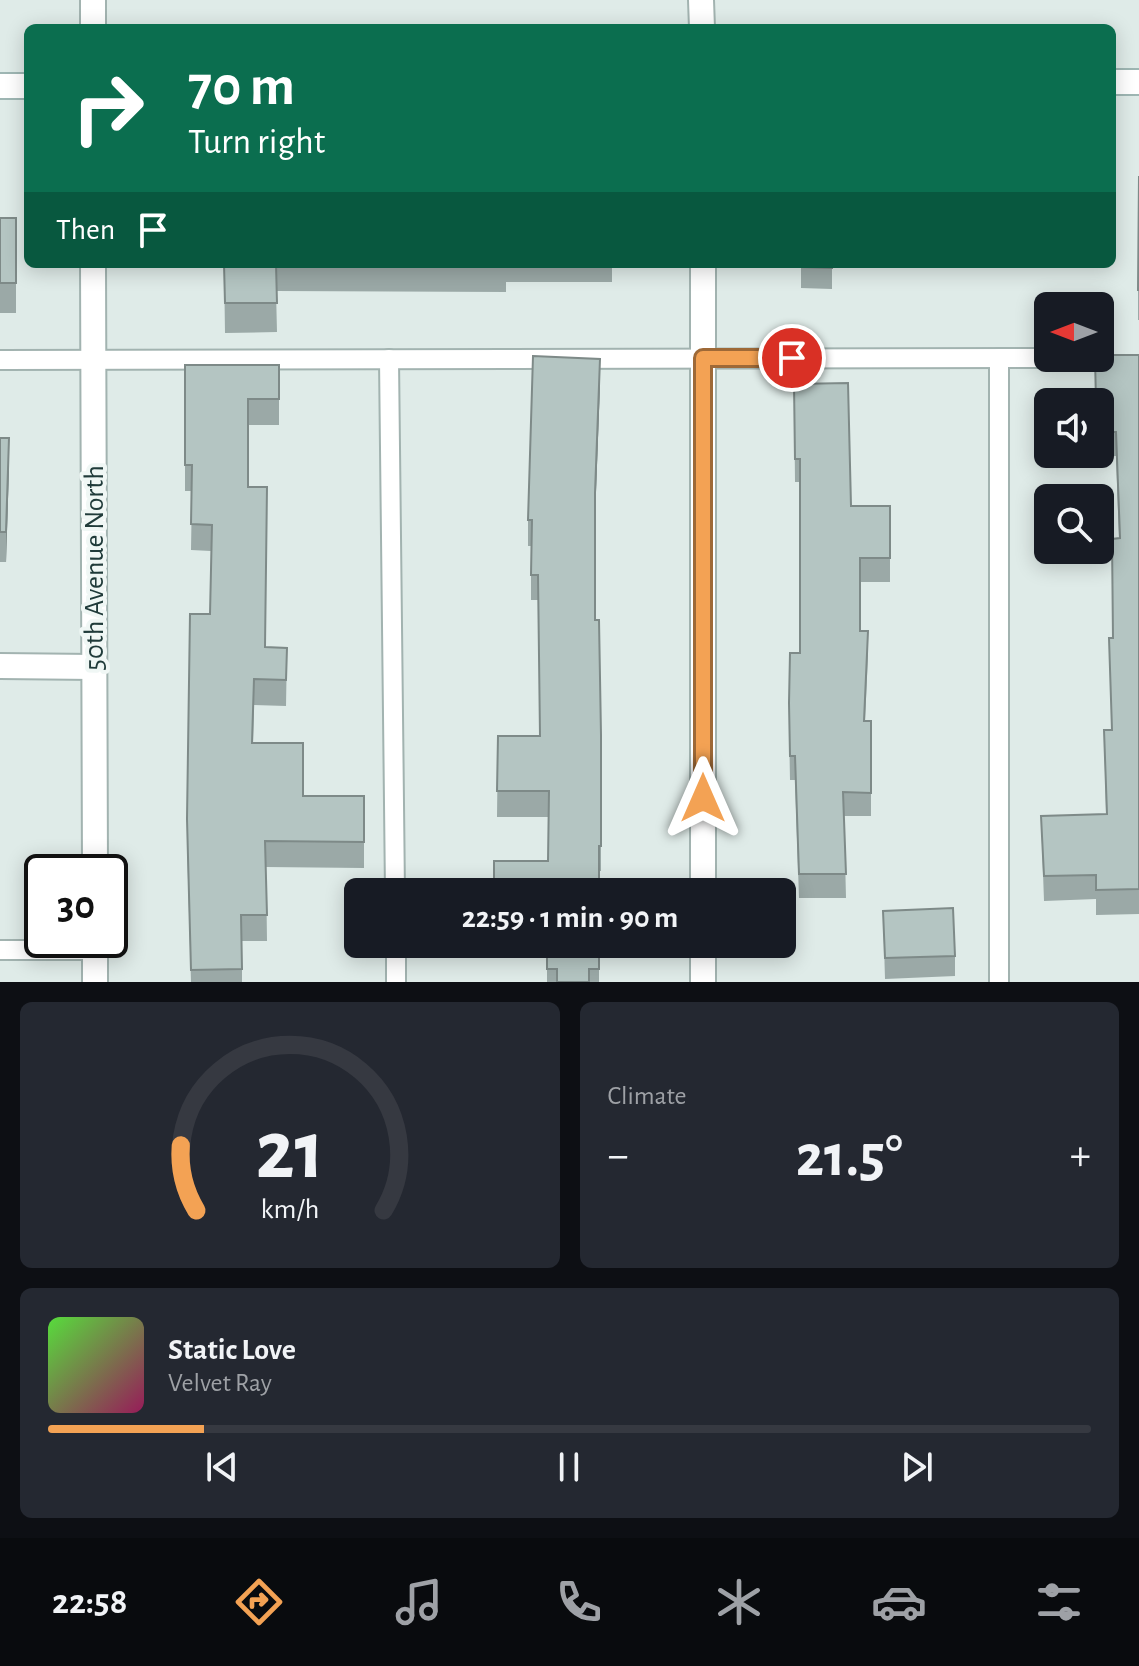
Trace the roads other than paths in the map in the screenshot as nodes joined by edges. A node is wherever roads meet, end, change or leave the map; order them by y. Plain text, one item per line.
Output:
1 (93, 0) edge
2 (701, 0) edge
3 (93, 24) edge
4 (702, 24) edge
5 (1116, 82) edge
6 (1139, 82) edge
7 (0, 86) edge
8 (24, 86) edge
9 (93, 268) edge
10 (703, 268) edge
11 (703, 358) junction
12 (999, 358) junction
13 (1034, 358) edge
14 (389, 359) junction
15 (0, 360) edge
16 (93, 361) junction
17 (0, 666) edge
18 (94, 667) junction
19 (95, 854) edge
20 (395, 878) edge
21 (703, 878) edge
22 (24, 949) edge
23 (0, 950) edge
24 (95, 958) edge
25 (396, 958) edge
26 (703, 958) edge
27 (95, 982) edge
28 (396, 982) edge
29 (703, 982) edge
30 (999, 982) edge

1 - 3 street
2 - 4 street
5 - 6 street
7 - 8 street
9 - 16 street, 50th Avenue North
10 - 11 street
11 - 12 lane
11 - 14 lane
11 - 21 street
12 - 13 lane
12 - 30 lane
14 - 16 lane
14 - 20 lane
15 - 16 lane
16 - 18 street, 50th Avenue North
17 - 18 street
18 - 19 street, 50th Avenue North
22 - 23 lane
24 - 27 street
25 - 28 lane
26 - 29 street

